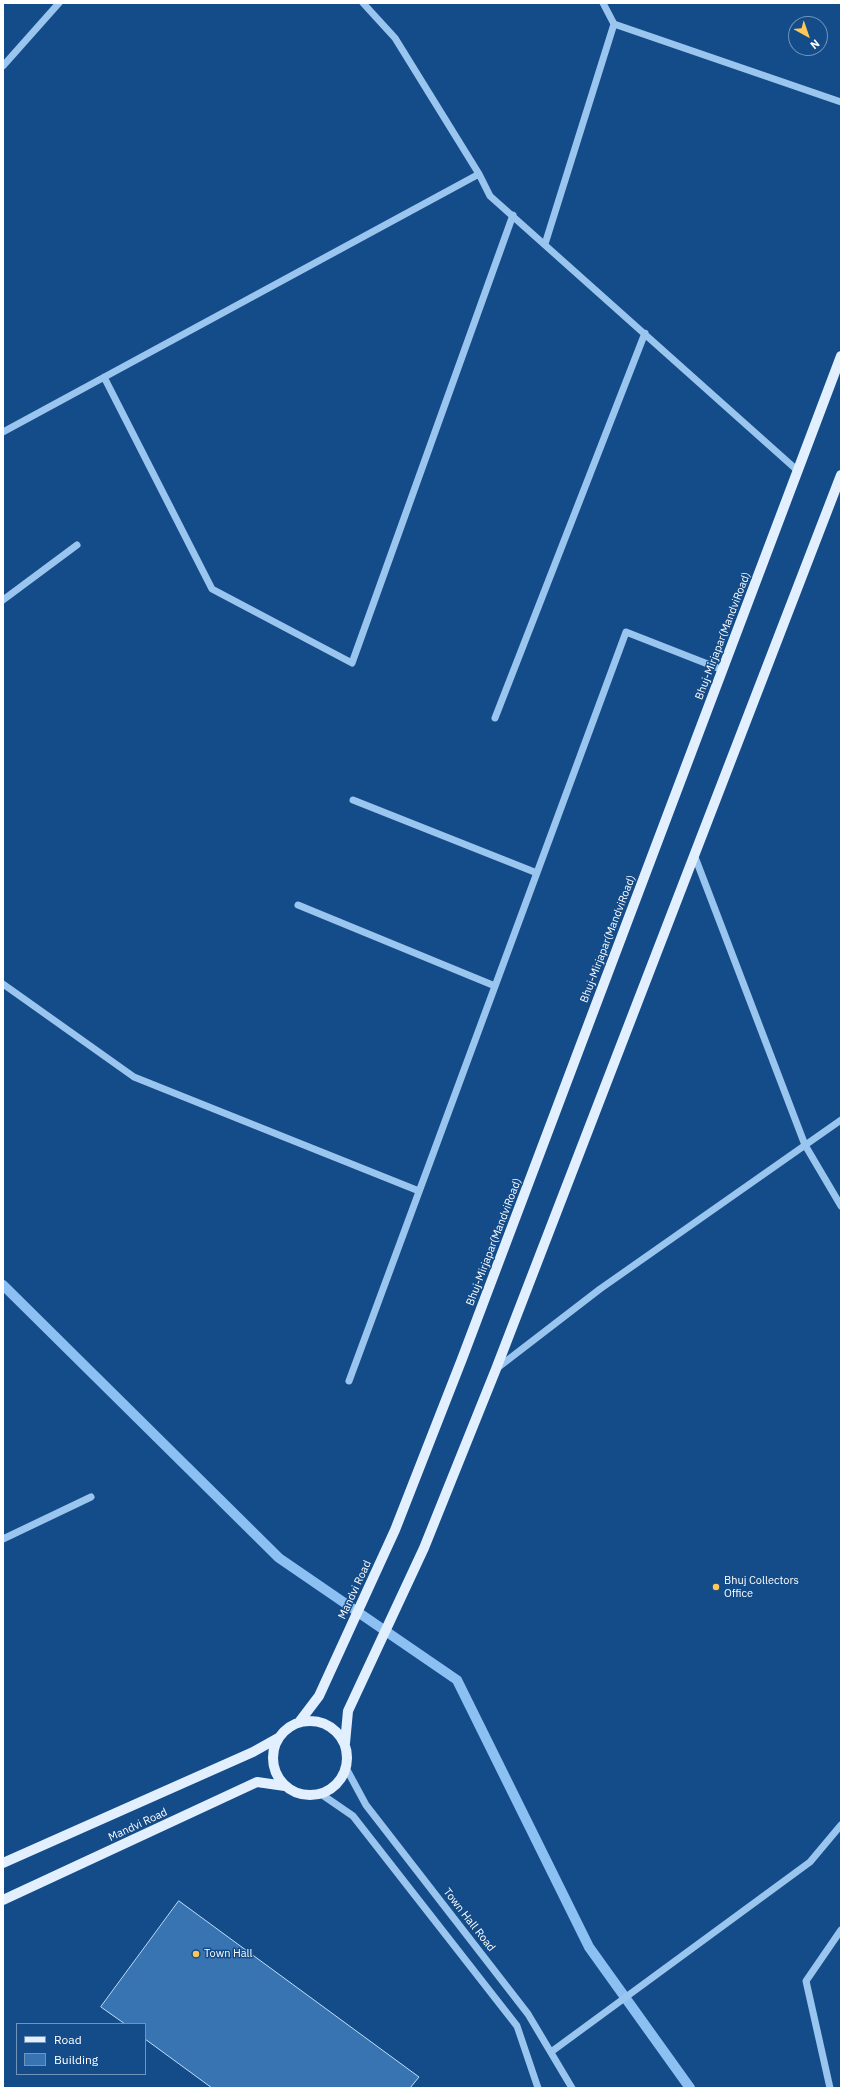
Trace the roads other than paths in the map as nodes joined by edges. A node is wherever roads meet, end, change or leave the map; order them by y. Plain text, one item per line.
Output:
1 (59, 3) edge
2 (363, 3) edge
3 (604, 3) edge
4 (614, 24) junction
5 (3, 66) edge
6 (841, 102) edge
7 (479, 174) junction
8 (512, 215) junction
9 (545, 244) junction
10 (645, 334) junction
11 (841, 356) edge
12 (104, 378) junction
13 (3, 432) edge
14 (798, 471) junction
15 (841, 474) edge
16 (77, 545) dead end
17 (4, 597) edge
18 (723, 670) junction
19 (495, 718) dead end
20 (353, 800) dead end
21 (695, 857) junction
22 (537, 873) junction
23 (298, 906) dead end
24 (3, 984) edge
25 (495, 986) junction
26 (841, 1120) edge
27 (805, 1145) junction
28 (419, 1191) junction
29 (841, 1206) edge
30 (496, 1369) junction
31 (349, 1380) dead end
32 (92, 1497) dead end
33 (395, 1530) joint
34 (3, 1539) edge
35 (300, 1721) junction
36 (278, 1738) junction
37 (345, 1743) junction
38 (346, 1768) junction
39 (285, 1786) junction
40 (321, 1794) junction
41 (841, 1825) edge
42 (3, 1864) edge
43 (3, 1900) edge
44 (841, 1930) edge
45 (551, 2052) junction
46 (538, 2088) edge
47 (572, 2088) edge
48 (830, 2088) edge

1 - 5 street
2 - 7 street
3 - 4 street
4 - 6 street
4 - 9 street
7 - 8 street
7 - 12 street
8 - 9 street
8 - 12 street
9 - 10 street
10 - 14 street
10 - 19 street
11 - 14 main road, Bhuj-Mirjapar(MandviRoad)
12 - 13 street
14 - 18 main road, Bhuj-Mirjapar(MandviRoad)
15 - 21 main road
16 - 17 street
18 - 22 street
18 - 33 main road, Bhuj-Mirjapar(MandviRoad)
20 - 22 street
21 - 27 street
21 - 30 main road
22 - 25 street
23 - 25 street
24 - 28 street
25 - 28 street
26 - 27 street
27 - 29 street
27 - 30 street
28 - 31 street
30 - 37 main road
32 - 34 street
33 - 35 main road, Mandvi Road
35 - 36 main road
35 - 37 main road
36 - 39 main road
36 - 42 main road, Mandvi Road
37 - 38 main road
38 - 40 main road
38 - 45 street, Town Hall Road
39 - 40 main road
39 - 43 main road, Mandvi Road
40 - 46 street
41 - 45 street
44 - 48 street
45 - 47 street, Town Hall Road

